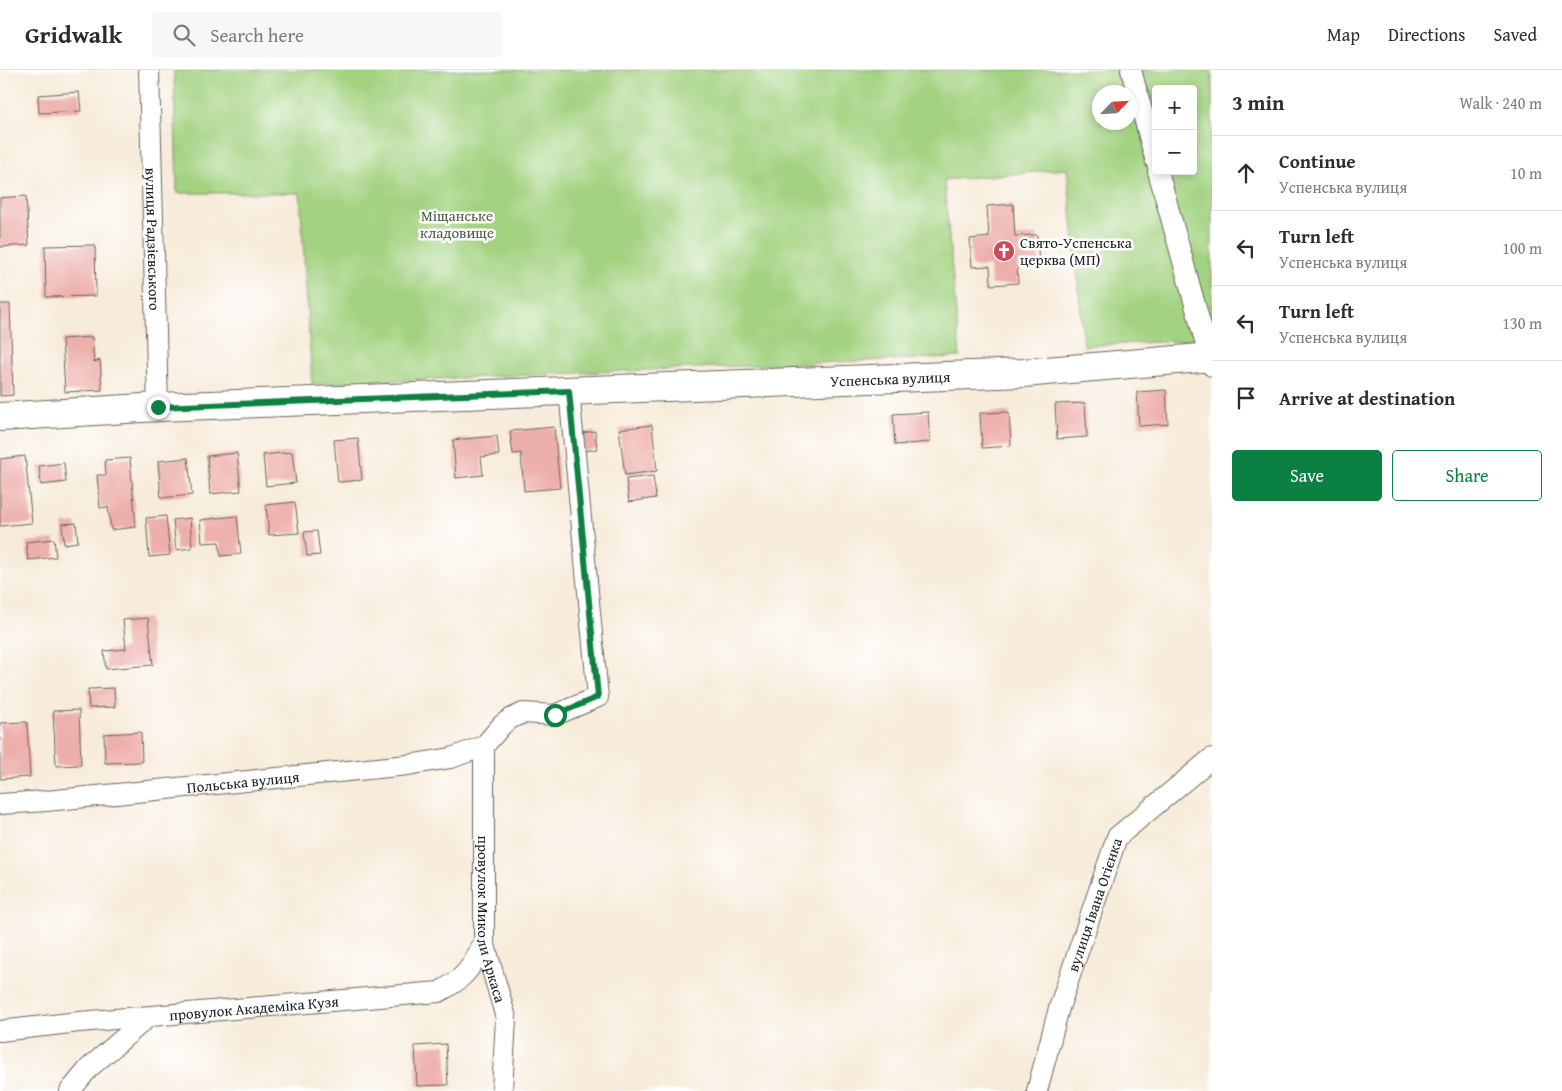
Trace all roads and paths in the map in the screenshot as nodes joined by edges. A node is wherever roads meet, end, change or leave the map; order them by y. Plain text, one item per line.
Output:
1 (149, 70) edge
2 (1131, 70) edge
3 (1152, 147) edge
4 (1159, 175) edge
5 (1211, 360) edge
6 (569, 391) junction
7 (158, 407) junction
8 (0, 417) edge
9 (484, 746) junction
10 (1212, 758) edge
11 (0, 804) edge
12 (484, 942) junction
13 (148, 1017) junction
14 (0, 1031) edge
15 (70, 1091) edge
16 (502, 1091) edge
17 (1036, 1091) edge

1 - 7 street, вулиця Радзієвського
2 - 3 street
4 - 5 street
5 - 6 street, Успенська вулиця
6 - 7 street, Успенська вулиця
6 - 9 street
7 - 8 street, Успенська вулиця
9 - 11 street, Польська вулиця
9 - 12 street, провулок Миколи Аркаса
10 - 17 street, вулиця Івана Огієнка
12 - 13 street, провулок Академіка Кузя
12 - 16 street, провулок Миколи Аркаса
13 - 14 street, провулок Академіка Кузя
13 - 15 street

